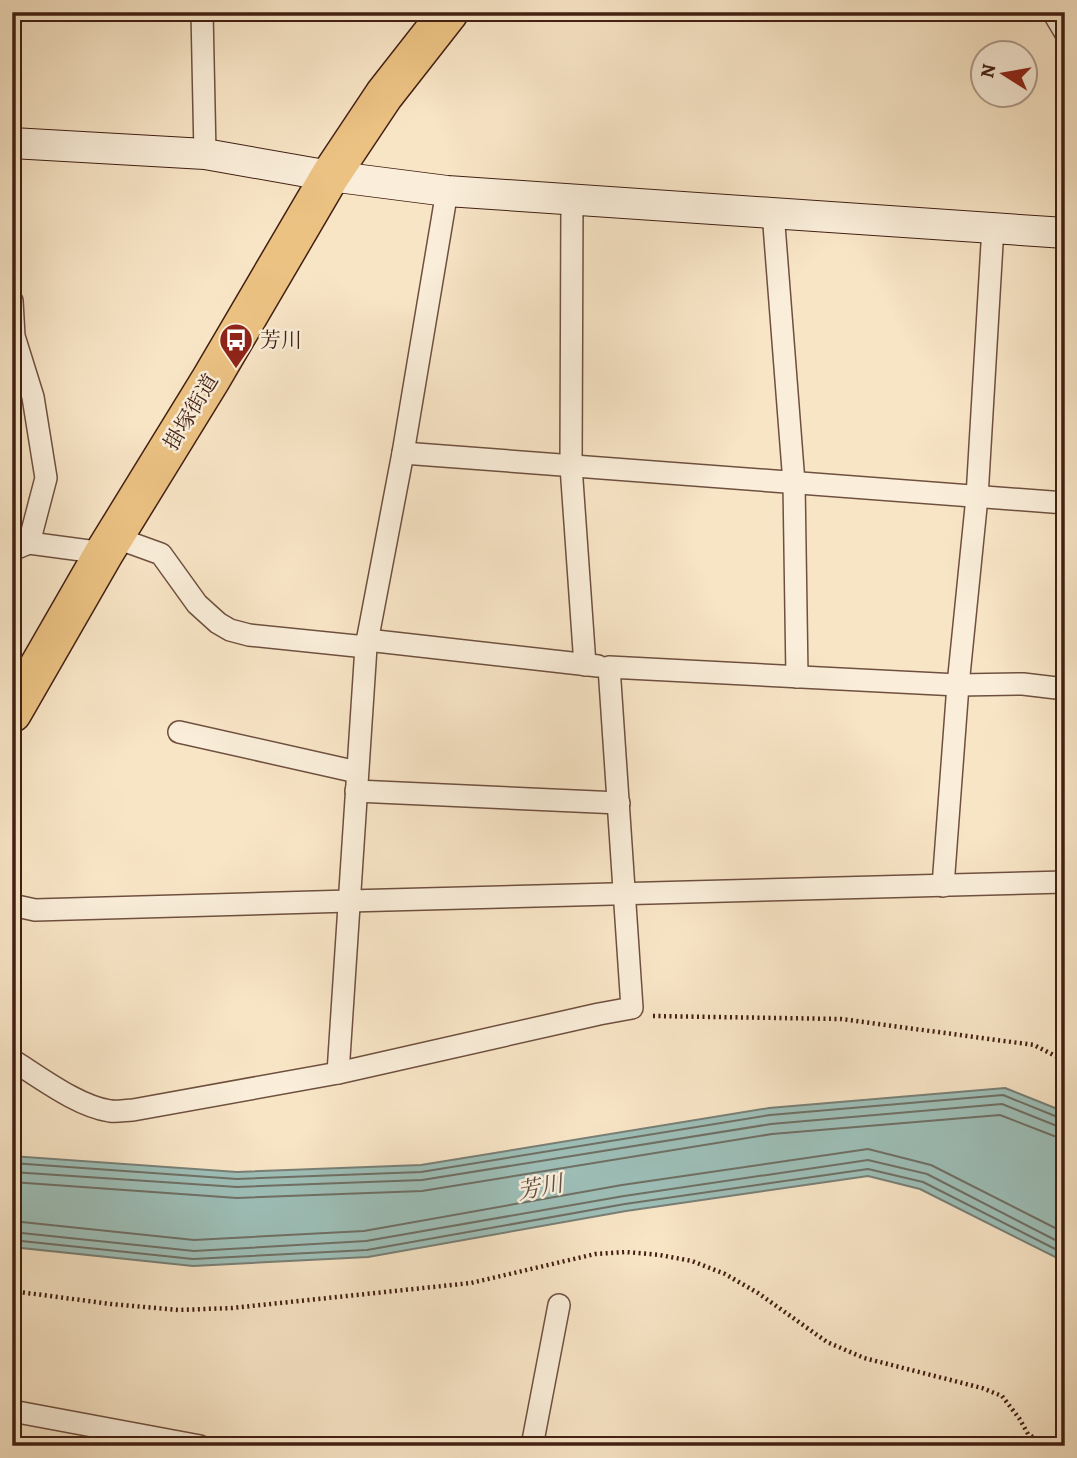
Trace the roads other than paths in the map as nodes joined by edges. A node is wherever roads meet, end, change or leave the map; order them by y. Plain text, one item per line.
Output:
1 (202, 12) edge
2 (449, 12) edge
3 (1053, 12) edge
4 (1065, 32) edge
5 (12, 143) edge
6 (205, 154) junction
7 (330, 176) junction
8 (447, 191) junction
9 (572, 199) junction
10 (774, 212) junction
11 (993, 227) junction
12 (1065, 233) edge
13 (12, 302) edge
14 (13, 336) edge
15 (403, 453) junction
16 (571, 466) junction
17 (794, 483) junction
18 (977, 497) junction
19 (1065, 503) edge
20 (109, 545) junction
21 (21, 546) edge
22 (366, 643) junction
23 (585, 665) junction
24 (609, 667) junction
25 (797, 677) junction
26 (958, 685) junction
27 (1065, 689) edge
28 (12, 713) edge
29 (179, 732) dead end
30 (357, 782) junction
31 (619, 803) junction
32 (1065, 882) edge
33 (943, 886) junction
34 (625, 893) junction
35 (349, 901) junction
36 (12, 905) edge
37 (12, 1060) edge
38 (338, 1073) junction
39 (558, 1305) dead end
40 (12, 1412) edge
41 (200, 1446) edge
42 (532, 1446) edge

1 - 6 street
2 - 7 highway, 掛塚街道
3 - 4 street
5 - 6 street
6 - 7 street
7 - 8 street
7 - 20 highway, 掛塚街道
8 - 9 street
8 - 15 street
9 - 10 street
9 - 16 street
10 - 11 street
10 - 17 street
11 - 12 street
11 - 18 street
13 - 14 street
14 - 21 street
15 - 16 street
15 - 22 street
16 - 17 street
16 - 23 street
17 - 18 street
17 - 25 street
18 - 19 street
18 - 26 street
20 - 21 street
20 - 22 street
20 - 28 highway, 掛塚街道
22 - 23 street
22 - 30 street
23 - 24 street
24 - 25 street
24 - 31 street
25 - 26 street
26 - 27 street
26 - 33 street
29 - 30 street
30 - 31 street
30 - 35 street
31 - 34 street
32 - 33 street
33 - 34 street
34 - 35 street
34 - 38 street
35 - 36 street
35 - 38 street
37 - 38 street
39 - 42 street
40 - 41 street

